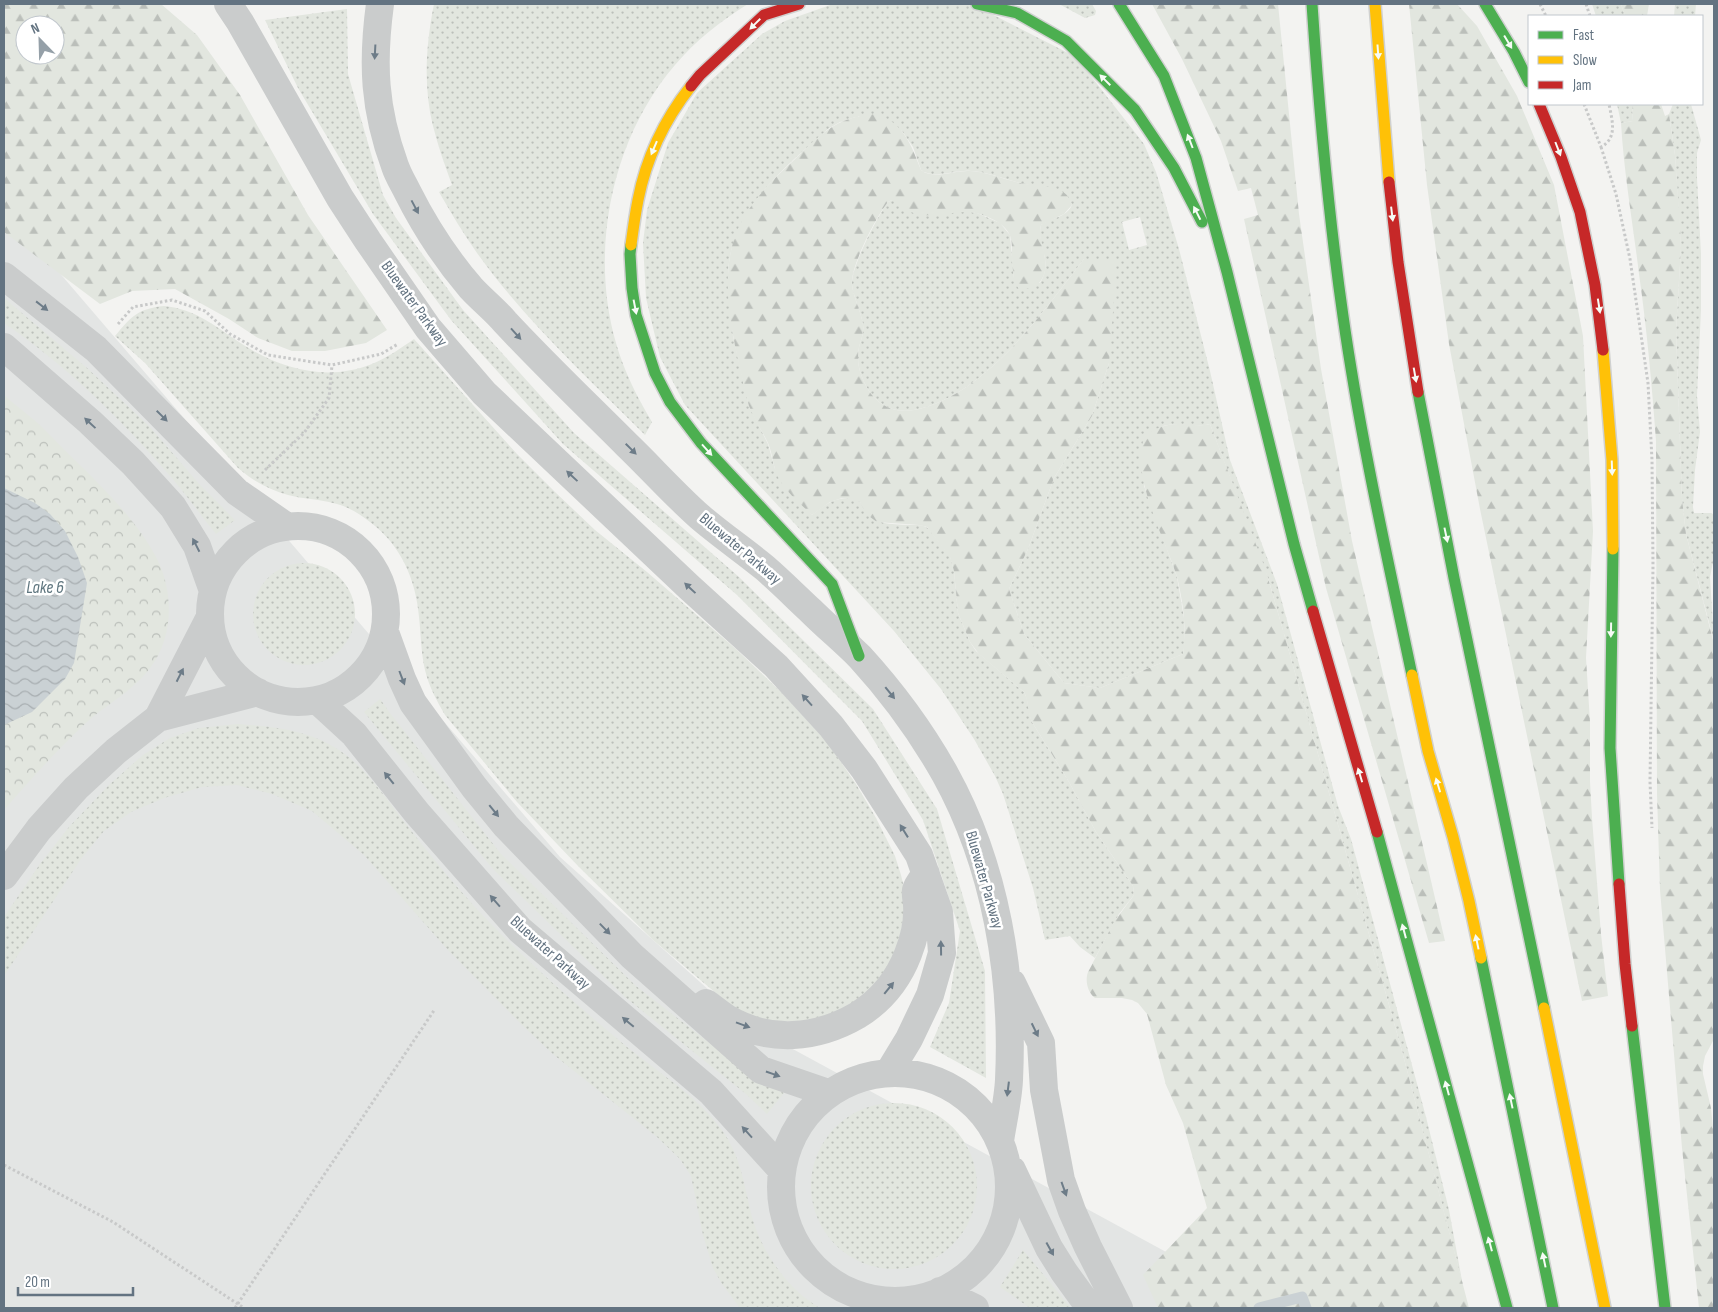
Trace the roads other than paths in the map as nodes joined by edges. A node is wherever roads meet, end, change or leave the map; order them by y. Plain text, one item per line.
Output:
1 (228, 4) edge
2 (380, 4) edge
3 (799, 4) edge
4 (977, 4) edge
5 (1119, 4) edge
6 (1312, 4) edge
7 (1375, 4) edge
8 (1484, 4) edge
9 (1528, 80) edge
10 (1539, 105) edge
11 (1227, 272) junction
12 (4, 276) edge
13 (4, 347) edge
14 (286, 526) junction
15 (213, 590) junction
16 (210, 618) junction
17 (384, 632) junction
18 (859, 656) junction
19 (258, 692) junction
20 (317, 700) junction
21 (158, 718) junction
22 (926, 874) junction
23 (4, 876) edge
24 (1006, 970) junction
25 (668, 988) junction
26 (889, 1072) junction
27 (828, 1093) junction
28 (1003, 1149) junction
29 (780, 1168) junction
30 (940, 1291) junction
31 (975, 1308) edge
32 (1090, 1308) edge
33 (1119, 1308) edge
34 (1507, 1308) edge
35 (1553, 1308) edge
36 (1605, 1308) edge
37 (1665, 1308) edge

22 -> 1 street, Bluewater Parkway
2 -> 18 street, Bluewater Parkway
3 -> 18 main road
11 -> 4 main road
11 -> 5 main road
35 -> 6 main road
7 -> 36 main road
8 -> 9 main road
10 -> 37 main road
34 -> 11 main road
12 -> 14 street
15 -> 13 street
14 - 15 street
14 - 17 street
15 - 16 street
16 - 19 street
21 -> 16 street
17 - 20 street
17 -> 25 street
18 -> 24 street, Bluewater Parkway
19 - 20 street
19 - 21 street
29 -> 20 street, Bluewater Parkway
21 - 23 street
25 -> 22 street
26 -> 22 street, Bluewater Parkway
24 -> 28 street, Bluewater Parkway
24 -> 33 street
25 -> 27 street
26 - 27 street
26 - 28 street
27 - 29 street
28 - 30 street
28 -> 32 street
29 - 30 street
30 - 31 street

